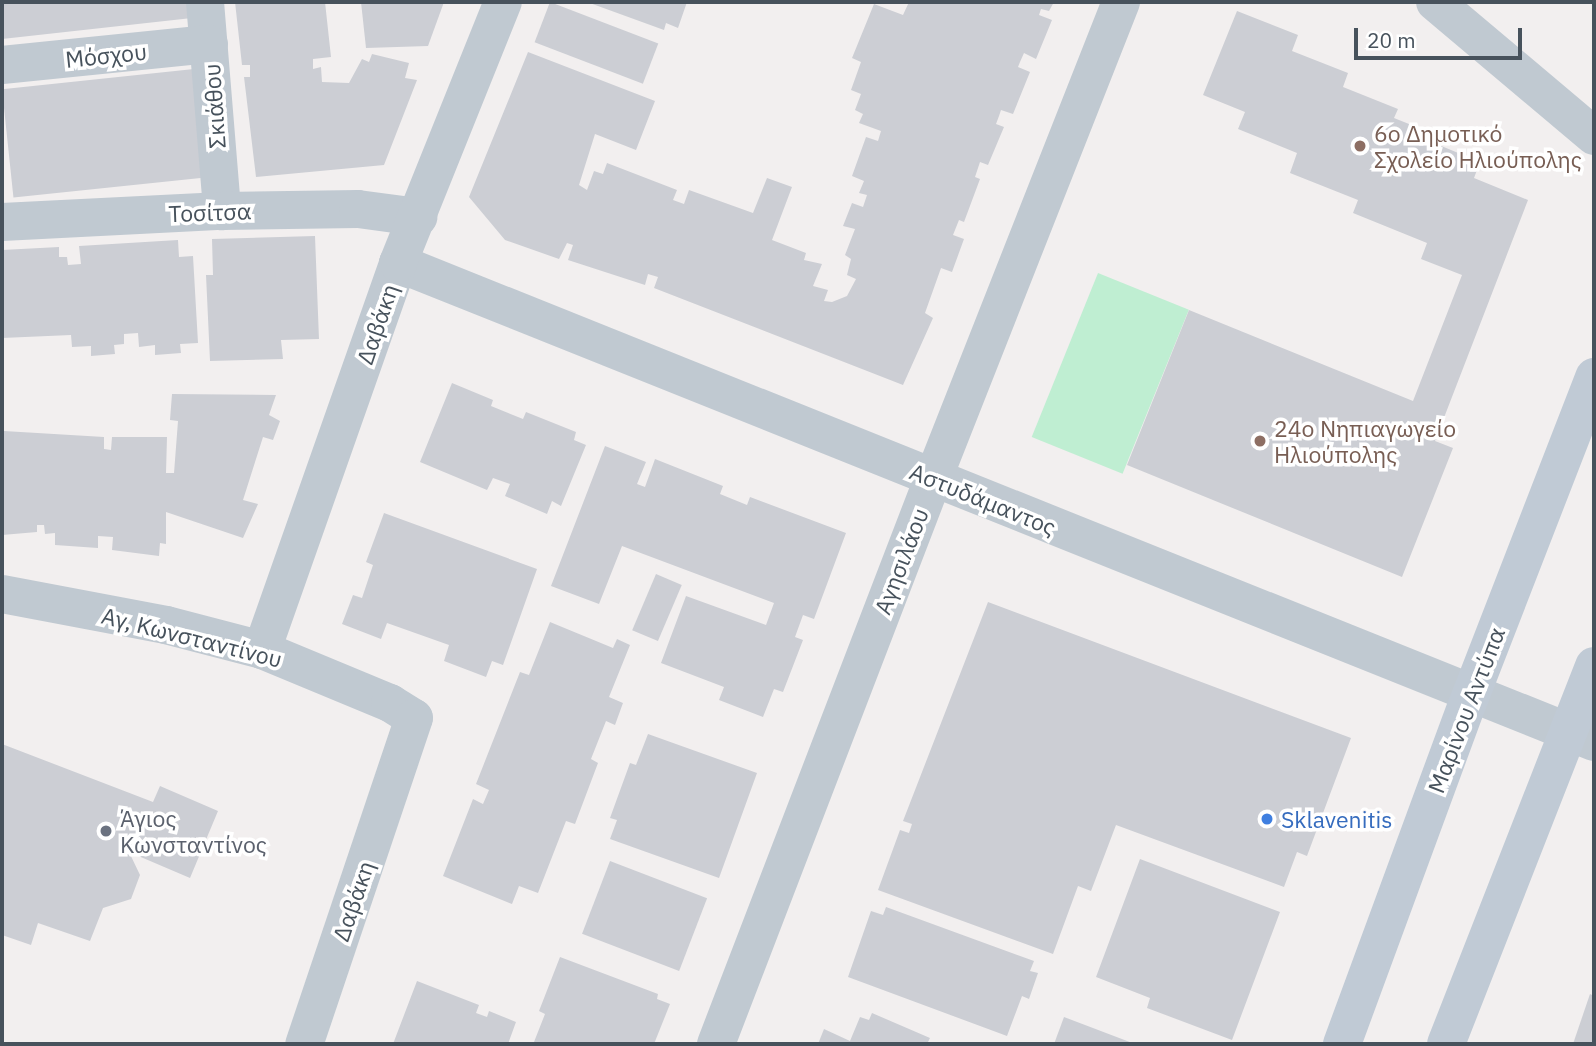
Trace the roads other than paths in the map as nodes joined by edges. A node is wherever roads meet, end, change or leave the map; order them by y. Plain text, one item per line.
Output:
1 (205, 2) edge
2 (503, 2) edge
3 (1121, 2) edge
4 (1435, 2) edge
5 (209, 44) junction
6 (2, 65) edge
7 (1594, 136) edge
8 (222, 211) junction
9 (418, 217) junction
10 (2, 222) edge
11 (398, 263) junction
12 (1594, 377) edge
13 (933, 479) junction
14 (2, 593) edge
15 (262, 650) junction
16 (1594, 666) edge
17 (1471, 694) junction
18 (414, 718) joint
19 (1581, 737) edge
20 (304, 1044) edge
21 (716, 1044) edge
22 (1342, 1044) edge
23 (1446, 1044) edge

1 - 5 street, Σκιάθου
2 - 9 street, Δαβάκη
3 - 13 street, Αγησιλάου
4 - 7 street
5 - 6 street, Μόσχου
5 - 8 street, Σκιάθου
8 - 9 street, Τοσίτσα
8 - 10 street, Τοσίτσα
9 - 11 street, Δαβάκη
11 - 13 street, Αστυδάμαντος
11 - 15 street, Δαβάκη
12 - 17 main road, Μαρίνου Αντύπα
13 - 17 street, Αστυδάμαντος
13 - 21 street, Αγησιλάου
14 - 15 street, Αγ, Κωνσταντίνου
15 - 18 street, Αγ, Κωνσταντίνου
16 - 19 main road
17 - 19 street, Αστυδάμαντος
17 - 22 main road, Μαρίνου Αντύπα
18 - 20 street, Δαβάκη
19 - 23 main road

